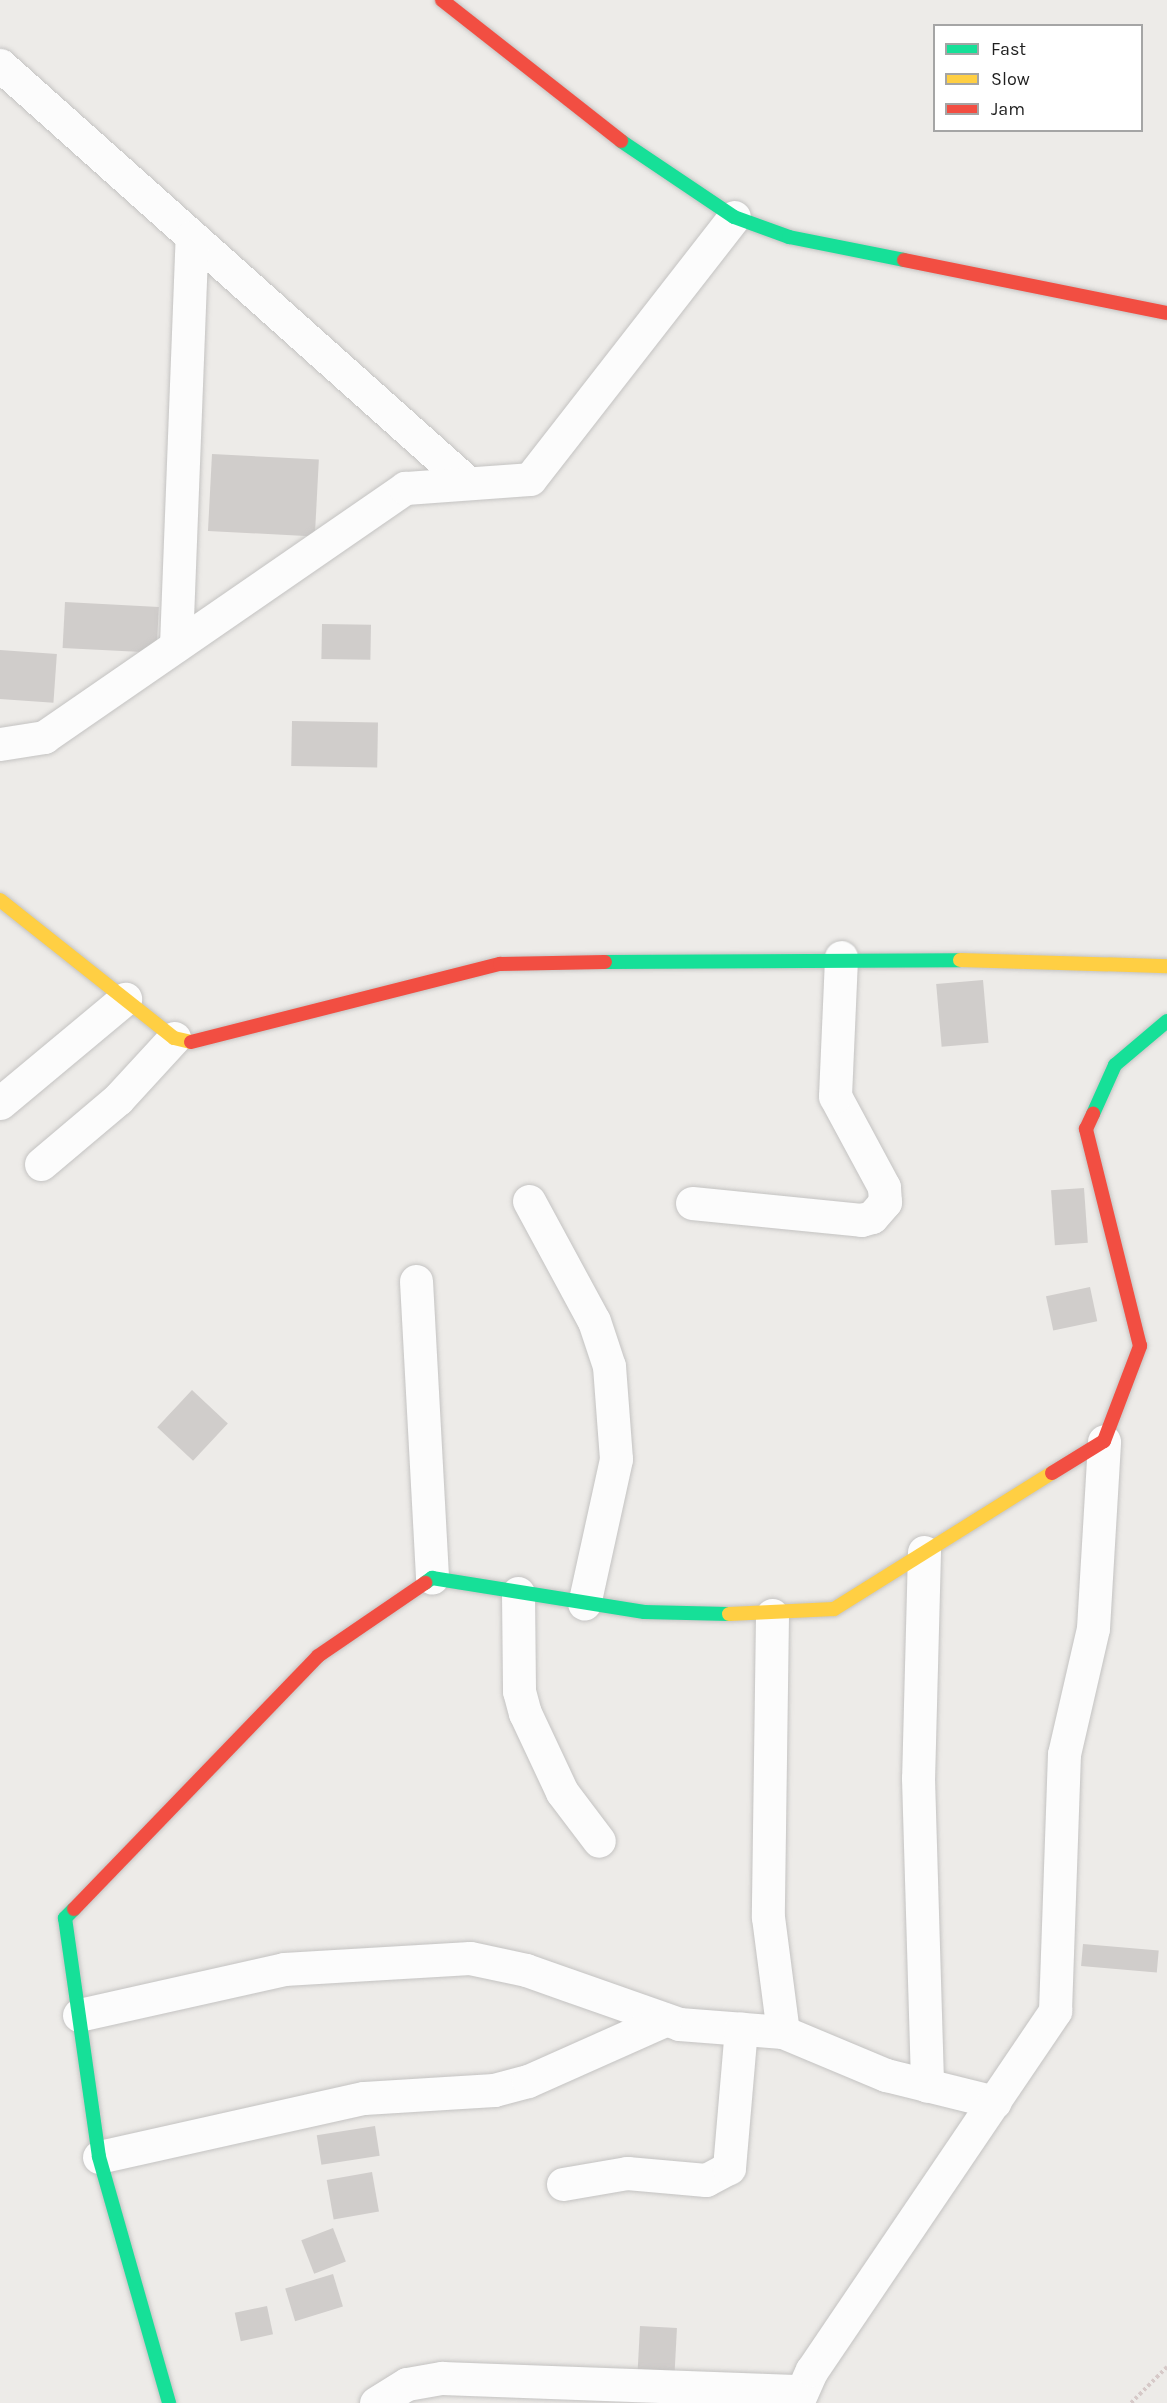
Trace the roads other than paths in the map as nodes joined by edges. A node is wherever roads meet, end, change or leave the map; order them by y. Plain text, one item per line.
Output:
1 (442, 0) edge
2 (0, 65) edge
3 (734, 217) junction
4 (192, 237) junction
5 (1167, 313) edge
6 (468, 483) junction
7 (176, 645) junction
8 (0, 744) edge
9 (0, 900) edge
10 (841, 957) junction
11 (1167, 966) edge
12 (125, 999) junction
13 (1167, 1021) edge
14 (174, 1038) junction
15 (0, 1103) edge
16 (41, 1164) dead end
17 (529, 1201) dead end
18 (692, 1203) dead end
19 (416, 1281) dead end
20 (1104, 1441) junction
21 (924, 1552) junction
22 (432, 1578) junction
23 (518, 1593) junction
24 (584, 1604) junction
25 (772, 1614) junction
26 (599, 1841) dead end
27 (79, 2015) junction
28 (665, 2020) junction
29 (741, 2029) junction
30 (783, 2032) junction
31 (927, 2086) junction
32 (995, 2102) junction
33 (99, 2157) junction
34 (563, 2184) dead end
35 (427, 2391) edge
36 (800, 2397) edge
37 (169, 2403) edge
38 (376, 2403) edge

1 - 3 street
2 - 4 street
3 - 5 street
3 - 6 street
4 - 6 street
4 - 7 street
6 - 7 street
7 - 8 street
9 - 12 street
10 - 11 street
10 - 14 street
10 - 18 street
12 - 14 street
12 - 15 street
13 - 20 street
14 - 16 street
17 - 24 street
19 - 22 street
20 - 21 street
20 - 32 street
21 - 25 street
21 - 31 street
22 - 23 street
22 - 27 street
23 - 24 street
23 - 26 street
24 - 25 street
25 - 30 street
27 - 28 street
27 - 33 street
28 - 29 street
28 - 33 street
29 - 30 street
29 - 34 street
30 - 31 street
31 - 32 street
32 - 36 street
33 - 37 street
35 - 36 street
35 - 38 street

